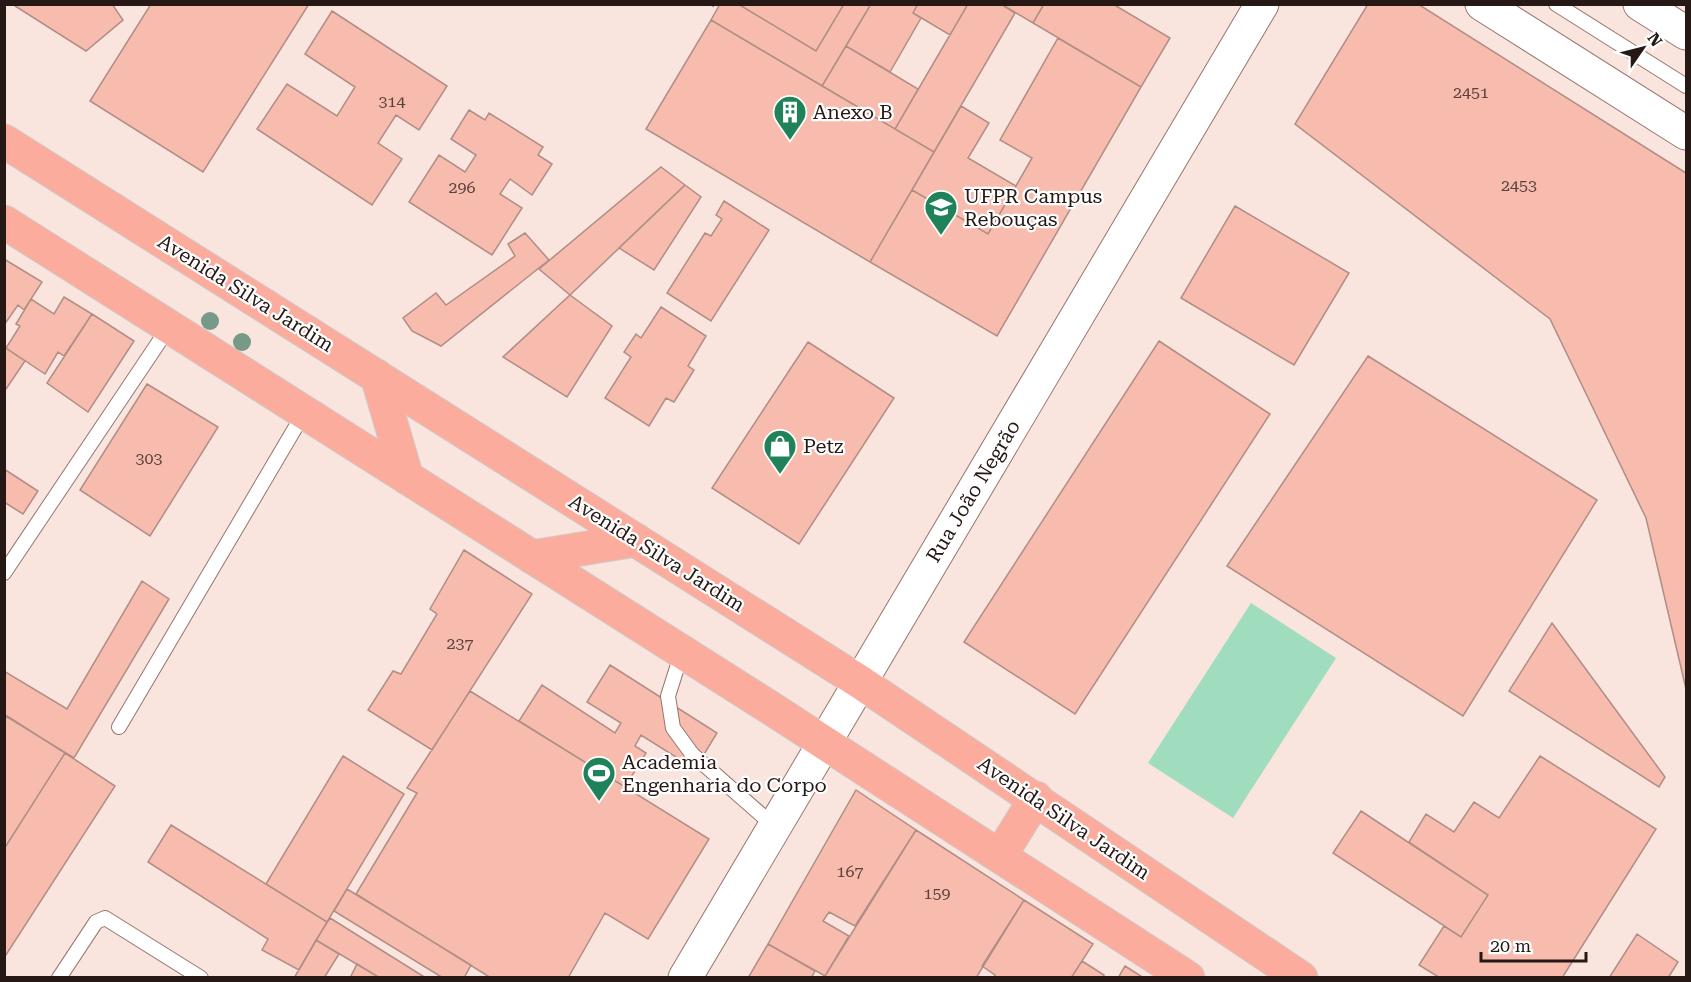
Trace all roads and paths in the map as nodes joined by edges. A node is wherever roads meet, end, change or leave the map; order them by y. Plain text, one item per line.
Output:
1 (712, 4) edge
2 (1262, 4) edge
3 (1482, 4) edge
4 (1556, 4) edge
5 (1640, 4) edge
6 (718, 8) dead end
7 (1686, 33) edge
8 (1686, 86) edge
9 (1686, 133) edge
10 (4, 141) edge
11 (4, 222) edge
12 (169, 327) junction
13 (377, 376) junction
14 (304, 413) junction
15 (407, 477) junction
16 (636, 540) junction
17 (532, 557) junction
18 (4, 573) edge
19 (682, 652) junction
20 (860, 682) junction
21 (119, 727) dead end
22 (824, 743) junction
23 (1036, 798) junction
24 (775, 826) junction
25 (1000, 856) junction
26 (59, 978) edge
27 (201, 978) edge
28 (685, 978) edge
29 (1188, 978) edge
30 (1301, 978) edge

1 - 6 path
2 - 20 main road, Rua João Negrão
3 - 9 main road
4 - 8 lane
5 - 7 main road
10 - 13 main road, Avenida Silva Jardim
11 - 12 main road
12 - 14 main road
12 - 18 lane
13 - 15 main road
13 - 16 main road, Avenida Silva Jardim
14 - 15 main road
14 - 21 lane
15 - 17 main road
16 - 17 main road
16 - 20 main road, Avenida Silva Jardim
17 - 19 main road
19 - 22 main road
19 - 24 lane
20 - 22 main road, Rua João Negrão
20 - 23 main road, Avenida Silva Jardim
22 - 24 main road, Rua João Negrão
22 - 25 main road
23 - 25 main road
23 - 30 main road, Avenida Silva Jardim
24 - 28 main road, Rua João Negrão
25 - 29 main road
26 - 27 lane

